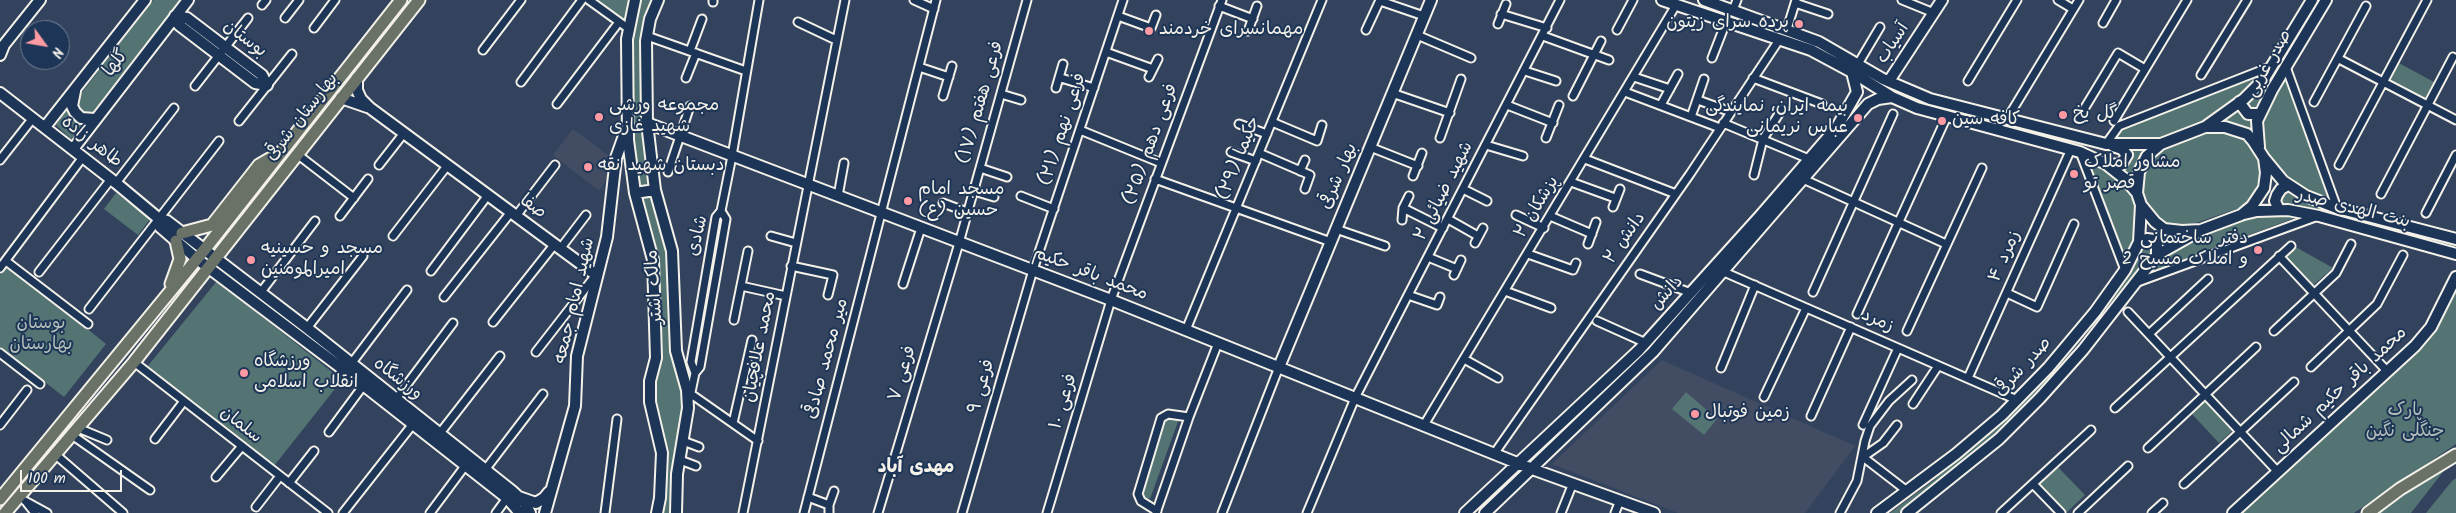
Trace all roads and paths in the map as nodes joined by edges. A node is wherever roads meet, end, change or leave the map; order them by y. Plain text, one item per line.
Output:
1 (40, 0) edge
2 (145, 0) edge
3 (188, 0) edge
4 (299, 0) edge
5 (335, 0) edge
6 (401, 0) edge
7 (419, 0) edge
8 (521, 0) edge
9 (582, 0) edge
10 (589, 0) edge
11 (635, 0) edge
12 (658, 0) edge
13 (759, 0) edge
14 (845, 0) edge
15 (914, 0) edge
16 (936, 0) edge
17 (1027, 0) edge
18 (1124, 0) edge
19 (1322, 0) edge
20 (1380, 0) edge
21 (1431, 0) edge
22 (1560, 0) edge
23 (1633, 0) edge
24 (1662, 0) edge
25 (1704, 0) edge
26 (1737, 0) edge
27 (1902, 0) edge
28 (1942, 0) edge
29 (2017, 0) edge
30 (2058, 0) edge
31 (2079, 0) edge
32 (2116, 0) edge
33 (2187, 0) edge
34 (2247, 0) edge
35 (2312, 0) edge
36 (2326, 0) edge
37 (2427, 0) edge
38 (1796, 2) edge
39 (1220, 3) edge
40 (1506, 4) dead end
41 (1676, 5) junction
42 (1257, 6) dead end
43 (2366, 6) dead end
44 (934, 9) junction
45 (2073, 9) junction
46 (1733, 10) junction
47 (1934, 13) junction
48 (1156, 14) dead end
49 (1501, 14) junction
50 (1828, 14) dead end
51 (176, 16) junction
52 (1118, 16) junction
53 (1424, 16) junction
54 (248, 18) dead end
55 (284, 18) dead end
56 (702, 19) dead end
57 (1252, 19) junction
58 (619, 22) junction
59 (798, 22) dead end
60 (1726, 22) junction
61 (2103, 23) dead end
62 (1498, 24) dead end
63 (1880, 27) dead end
64 (314, 28) dead end
65 (1547, 28) junction
66 (628, 29) junction
67 (1787, 29) junction
68 (1366, 30) dead end
69 (1617, 30) dead end
70 (1248, 31) dead end
71 (1417, 35) junction
72 (647, 36) junction
73 (1543, 36) junction
74 (836, 40) junction
75 (1779, 40) junction
76 (1601, 41) dead end
77 (225, 47) junction
78 (1, 49) edge
79 (483, 50) dead end
80 (693, 52) junction
81 (1106, 52) junction
82 (292, 54) dead end
83 (1594, 55) junction
84 (218, 56) junction
85 (2453, 57) dead end
86 (1471, 58) dead end
87 (1712, 58) dead end
88 (1158, 59) dead end
89 (2338, 59) junction
90 (1609, 60) dead end
91 (1063, 64) dead end
92 (251, 66) junction
93 (952, 66) dead end
94 (2272, 66) junction
95 (918, 67) junction
96 (2286, 67) junction
97 (1855, 68) junction
98 (1153, 69) junction
99 (2145, 69) junction
100 (746, 71) junction
101 (1525, 71) junction
102 (1678, 74) dead end
103 (244, 75) junction
104 (2201, 75) dead end
105 (1634, 76) junction
106 (949, 77) junction
107 (1149, 77) dead end
108 (357, 78) junction
109 (686, 78) dead end
110 (1061, 78) junction
111 (1704, 78) dead end
112 (1753, 78) junction
113 (1461, 79) dead end
114 (1556, 81) dead end
115 (1889, 81) junction
116 (1968, 81) dead end
117 (2382, 81) junction
118 (521, 82) dead end
119 (267, 85) junction
120 (195, 86) dead end
121 (1056, 88) dead end
122 (1094, 88) junction
123 (1670, 89) junction
124 (75, 90) junction
125 (1, 92) edge
126 (1625, 92) junction
127 (1001, 94) junction
128 (1392, 94) junction
129 (942, 96) dead end
130 (1574, 96) dead end
131 (1892, 97) junction
132 (341, 98) junction
133 (1021, 100) dead end
134 (1698, 100) junction
135 (1662, 102) dead end
136 (2239, 102) junction
137 (2314, 102) dead end
138 (557, 104) dead end
139 (1822, 104) dead end
140 (1851, 104) junction
141 (1507, 105) junction
142 (1559, 105) dead end
143 (2428, 105) junction
144 (690, 106) dead end
145 (174, 108) dead end
146 (370, 108) junction
147 (1782, 109) dead end
148 (1731, 112) junction
149 (1861, 112) junction
150 (1450, 113) junction
151 (1893, 114) dead end
152 (2260, 114) junction
153 (1948, 116) junction
154 (1691, 117) junction
155 (33, 118) junction
156 (95, 119) junction
157 (2007, 119) junction
158 (2078, 119) dead end
159 (239, 120) dead end
160 (2456, 120) edge
161 (2114, 121) dead end
162 (1272, 122) junction
163 (648, 123) junction
164 (1553, 123) junction
165 (628, 124) junction
166 (1239, 124) dead end
167 (1322, 125) dead end
168 (1722, 126) junction
169 (45, 127) junction
170 (2205, 127) junction
171 (1080, 130) junction
172 (404, 133) junction
173 (1267, 134) junction
174 (679, 135) junction
175 (1440, 138) dead end
176 (1546, 138) dead end
177 (1763, 139) junction
178 (219, 141) dead end
179 (2106, 144) junction
180 (2161, 144) junction
181 (1486, 145) junction
182 (1370, 147) junction
183 (2259, 148) junction
184 (73, 149) junction
185 (284, 150) junction
186 (2076, 150) junction
187 (1232, 152) dead end
188 (1259, 153) junction
189 (1422, 153) dead end
190 (297, 154) junction
191 (2456, 155) edge
192 (732, 156) junction
193 (1523, 156) dead end
194 (84, 157) junction
195 (2264, 158) junction
196 (1585, 159) junction
197 (1809, 159) junction
198 (0, 160) edge
199 (1305, 160) dead end
200 (1256, 161) junction
201 (844, 163) dead end
202 (1161, 163) junction
203 (2106, 164) junction
204 (379, 165) dead end
205 (555, 165) dead end
206 (2338, 165) dead end
207 (448, 166) junction
208 (1418, 166) junction
209 (980, 168) junction
210 (1982, 168) dead end
211 (1300, 171) junction
212 (668, 172) dead end
213 (1754, 175) dead end
214 (1413, 176) dead end
215 (1007, 177) dead end
216 (368, 179) dead end
217 (1156, 179) junction
218 (1803, 179) junction
219 (113, 181) junction
220 (1571, 182) junction
221 (2288, 184) junction
222 (808, 186) junction
223 (1305, 189) dead end
224 (1463, 189) junction
225 (1620, 189) dead end
226 (655, 190) junction
227 (974, 190) junction
228 (2137, 193) junction
229 (635, 194) junction
230 (1676, 194) junction
231 (2381, 194) dead end
232 (488, 195) junction
233 (838, 196) junction
234 (1021, 196) dead end
235 (1409, 196) dead end
236 (994, 197) dead end
237 (354, 198) junction
238 (1615, 198) junction
239 (1487, 201) dead end
240 (1854, 202) junction
241 (943, 203) dead end
242 (2141, 205) junction
243 (1613, 207) dead end
244 (1403, 208) junction
245 (2337, 208) junction
246 (1054, 209) junction
247 (1236, 209) junction
248 (2279, 210) junction
249 (967, 212) junction
250 (882, 213) junction
251 (2426, 213) dead end
252 (513, 214) junction
253 (586, 215) dead end
254 (1516, 215) dead end
255 (2241, 215) junction
256 (340, 216) dead end
257 (1550, 216) junction
258 (2319, 216) junction
259 (158, 218) junction
260 (1448, 219) junction
261 (1402, 220) dead end
262 (316, 222) dead end
263 (1596, 222) dead end
264 (1898, 223) junction
265 (2074, 224) dead end
266 (920, 228) junction
267 (1443, 228) junction
268 (1483, 228) dead end
269 (1544, 228) junction
270 (1336, 229) junction
271 (2201, 230) junction
272 (1592, 234) junction
273 (393, 236) dead end
274 (771, 236) dead end
275 (179, 237) junction
276 (2456, 239) edge
277 (796, 242) junction
278 (1330, 242) junction
279 (2139, 242) junction
280 (959, 243) junction
281 (1588, 244) dead end
282 (1946, 244) junction
283 (2351, 244) dead end
284 (1384, 246) dead end
285 (2291, 246) dead end
286 (557, 247) junction
287 (205, 249) junction
288 (748, 251) dead end
289 (1528, 254) junction
290 (2403, 254) dead end
291 (2456, 254) edge
292 (2157, 255) junction
293 (363, 256) dead end
294 (2279, 256) junction
295 (1428, 257) junction
296 (216, 258) junction
297 (197, 259) junction
298 (6, 260) junction
299 (1460, 260) dead end
300 (1576, 263) dead end
301 (791, 266) junction
302 (208, 267) junction
303 (0, 268) edge
304 (1033, 270) junction
305 (2125, 270) junction
306 (39, 272) dead end
307 (431, 272) dead end
308 (1724, 272) junction
309 (1640, 274) dead end
310 (596, 275) junction
311 (2456, 279) edge
312 (2208, 280) dead end
313 (2135, 283) junction
314 (903, 284) dead end
315 (1755, 285) junction
316 (741, 286) junction
317 (407, 290) dead end
318 (261, 292) junction
319 (1505, 292) junction
320 (1813, 292) dead end
321 (1691, 293) junction
322 (2007, 293) junction
323 (2314, 294) junction
324 (828, 295) dead end
325 (1408, 295) junction
326 (786, 296) junction
327 (1440, 296) dead end
328 (444, 297) dead end
329 (164, 299) junction
330 (1111, 300) junction
331 (1551, 308) dead end
332 (1806, 308) junction
333 (89, 309) dead end
334 (2128, 312) dead end
335 (1857, 314) dead end
336 (734, 320) dead end
337 (493, 322) dead end
338 (1597, 322) dead end
339 (453, 323) dead end
340 (88, 324) dead end
341 (1851, 327) junction
342 (307, 328) junction
343 (1186, 330) junction
344 (1907, 331) dead end
345 (2274, 331) dead end
346 (2349, 331) junction
347 (2149, 334) junction
348 (752, 340) dead end
349 (1218, 343) junction
350 (1646, 343) junction
351 (2256, 347) dead end
352 (1898, 348) junction
353 (536, 352) dead end
354 (0, 353) edge
355 (500, 356) dead end
356 (2170, 357) junction
357 (1464, 359) junction
358 (134, 362) junction
359 (351, 364) junction
360 (1938, 366) junction
361 (1279, 367) junction
362 (2311, 367) dead end
363 (1721, 368) dead end
364 (2387, 371) junction
365 (1498, 378) dead end
366 (1968, 378) junction
367 (1912, 380) dead end
368 (2294, 382) dead end
369 (40, 384) dead end
370 (364, 386) junction
371 (27, 390) dead end
372 (544, 394) dead end
373 (691, 394) junction
374 (2205, 395) junction
375 (1355, 398) junction
376 (1764, 398) dead end
377 (396, 399) junction
378 (2017, 400) junction
379 (184, 401) junction
380 (1913, 404) dead end
381 (688, 408) junction
382 (2115, 408) dead end
383 (1811, 416) dead end
384 (1190, 417) junction
385 (616, 419) dead end
386 (733, 423) junction
387 (413, 424) junction
388 (0, 425) edge
389 (1424, 425) junction
390 (1863, 425) dead end
391 (1897, 425) dead end
392 (2091, 430) dead end
393 (75, 432) junction
394 (329, 432) dead end
395 (2240, 432) junction
396 (437, 437) junction
397 (154, 439) dead end
398 (107, 440) dead end
399 (758, 441) junction
400 (683, 442) junction
401 (242, 446) junction
402 (699, 448) dead end
403 (2148, 448) dead end
404 (314, 451) dead end
405 (1494, 454) junction
406 (56, 455) junction
407 (2456, 455) edge
408 (1863, 457) junction
409 (680, 460) junction
410 (1518, 464) junction
411 (465, 466) junction
412 (696, 466) dead end
413 (2128, 466) dead end
414 (1532, 469) junction
415 (485, 470) junction
416 (2278, 472) junction
417 (216, 476) dead end
418 (280, 476) junction
419 (37, 477) junction
420 (289, 483) junction
421 (1573, 483) junction
422 (2033, 484) junction
423 (2184, 484) dead end
424 (552, 489) junction
425 (150, 490) dead end
426 (834, 491) dead end
427 (1907, 491) junction
428 (518, 497) junction
429 (808, 497) junction
430 (507, 498) junction
431 (0, 499) edge
432 (25, 500) junction
433 (1620, 500) junction
434 (2163, 503) dead end
435 (829, 505) junction
436 (256, 507) dead end
437 (325, 512) edge
438 (1157, 512) edge
439 (5, 513) edge
440 (15, 513) edge
441 (35, 513) edge
442 (47, 513) edge
443 (123, 513) edge
444 (343, 513) edge
445 (430, 513) edge
446 (496, 513) edge
447 (520, 513) edge
448 (530, 513) edge
449 (545, 513) edge
450 (605, 513) edge
451 (657, 513) edge
452 (676, 513) edge
453 (743, 513) edge
454 (804, 513) edge
455 (829, 513) edge
456 (878, 513) edge
457 (962, 513) edge
458 (1047, 513) edge
459 (1222, 513) edge
460 (1307, 513) edge
461 (1465, 513) edge
462 (1485, 513) edge
463 (1561, 513) edge
464 (1615, 513) edge
465 (1654, 513) edge
466 (1840, 513) edge
467 (1877, 513) edge
468 (1907, 513) edge
469 (2001, 513) edge
470 (2062, 513) edge
471 (2078, 513) edge
472 (2152, 513) edge
473 (2234, 513) edge
474 (2368, 513) edge

1 - 78 street
2 - 124 street, گلها
3 - 51 street, گلها
4 - 55 street
5 - 64 street
6 - 185 main road, بهارستان شرقی
7 - 108 main road, بهارستان شرقی
8 - 79 street
9 - 118 street
10 - 58 street
11 - 66 street, مالک اشتر
12 - 72 street, مالک اشتر
13 - 100 street, شادی
14 - 74 street, محمد علافچیان
15 - 44 street
16 - 44 street, میر محمد صادقی
17 - 127 street, فرعی هفتم (۱۷)
18 - 52 street, فرعی نهم (۲۱)
19 - 162 street, حکیما (۲۹)
20 - 53 street
20 - 68 street
21 - 53 street, بهار شرقی
22 - 65 street, شهید ضیائی ۲
23 - 69 street
24 - 41 street
25 - 46 street
26 - 46 street
27 - 47 street
28 - 47 street, آسیاب
29 - 116 street
30 - 45 street
31 - 45 street
32 - 61 street
33 - 99 street
34 - 104 street
35 - 94 street, صدر غربی
36 - 96 street, صدر غربی
37 - 117 street
38 - 50 street
38 - 67 street
39 - 57 street
39 - 202 street, فرعی دهم (۲۵)
40 - 49 street
41 - 60 street
41 - 105 street, پزشکان ۲
42 - 57 street
43 - 89 street
44 - 95 street, میر محمد صادقی
45 - 157 street
46 - 67 street
47 - 115 street, آسیاب
48 - 52 street
49 - 62 street
49 - 65 street
51 - 77 street, بوستان
51 - 84 street, بوستان
51 - 156 street, گلها
52 - 81 street, فرعی نهم (۲۱)
53 - 71 street, بهار شرقی
54 - 77 street
56 - 80 street
57 - 70 street
58 - 66 street
58 - 138 street
59 - 74 street
60 - 75 street
60 - 87 street
63 - 97 street
65 - 73 street, شهید ضیائی ۲
66 - 165 street, مالک اشتر
67 - 97 street
71 - 86 street
71 - 128 street, بهار شرقی
72 - 80 street
72 - 163 street, مالک اشتر
73 - 83 street
73 - 101 street, شهید ضیائی ۲
74 - 222 street, محمد علافچیان
75 - 97 street
75 - 112 street, دانش ۲
76 - 83 street
77 - 84 street
77 - 92 street, بوستان
80 - 100 street
80 - 109 street
81 - 98 street
81 - 122 street, فرعی نهم (۲۱)
82 - 119 street
83 - 90 street
83 - 130 street
84 - 103 street, بوستان
84 - 120 street
85 - 143 street
88 - 98 street
89 - 117 street
89 - 137 street
91 - 110 street
92 - 103 street
92 - 119 street, بوستان
93 - 106 street
94 - 136 street, صدر غربی
94 - 179 street
95 - 106 street
95 - 250 street, میر محمد صادقی
96 - 152 street, صدر غربی
96 - 245 street
97 - 115 street
97 - 131 street
97 - 140 street, دانش
98 - 107 street
99 - 158 street
99 - 161 street
100 - 192 street, شادی
101 - 114 street
101 - 141 street, شهید ضیائی ۲
102 - 123 street
103 - 119 street, بوستان
105 - 123 street
105 - 126 street, پزشکان ۲
106 - 129 street
108 - 132 main road, بهارستان شرقی
108 - 146 street
110 - 121 street
110 - 122 street
111 - 134 street
112 - 139 street
112 - 148 street, دانش ۲
113 - 150 street
115 - 157 street
117 - 143 street
117 - 206 street
119 - 159 street
122 - 171 street, فرعی نهم (۲۱)
123 - 135 street
124 - 156 street
124 - 169 street, گلها
125 - 155 street, طاهر زاده
126 - 154 street
126 - 196 street, پزشکان ۲
127 - 133 street
127 - 209 street, فرعی هفتم (۱۷)
128 - 150 street
128 - 182 street, بهار شرقی
131 - 149 street, دانش
131 - 153 street
132 - 146 street
132 - 190 main road, بهارستان شرقی
134 - 148 street
134 - 154 street
136 - 152 street
136 - 170 street, صدر غربی
140 - 149 street
140 - 197 street, دانش
141 - 164 street
141 - 181 street, شهید ضیائی ۲
142 - 164 street
143 - 160 street
143 - 231 street
144 - 174 street
145 - 219 street
146 - 172 street, صفا
147 - 177 street
148 - 168 street, دانش ۲
149 - 218 street, دانش
150 - 175 street
151 - 240 street
152 - 183 street, صدر غربی
153 - 186 street
153 - 264 street
154 - 168 street
155 - 169 street, طاهر زاده
155 - 198 street
156 - 184 street, گلها
157 - 179 street
162 - 167 street
162 - 173 street, حکیما (۲۹)
163 - 174 street, محمد باقر حکیم
163 - 226 street, مالک اشتر
164 - 176 street
165 - 229 street, مالک اشتر
165 - 310 street, شهید امام جمعه
166 - 173 street
168 - 177 street
168 - 230 street, دانش ۲
169 - 184 street, طاهر زاده
170 - 180 street
170 - 183 street
171 - 202 street
171 - 246 street, فرعی نهم (۲۱)
172 - 204 street
172 - 207 street, صفا
173 - 188 street, حکیما (۲۹)
174 - 192 street, محمد باقر حکیم
174 - 212 street
177 - 197 street
177 - 213 street
178 - 259 street
179 - 180 street
179 - 203 street
180 - 228 street
181 - 193 street
181 - 224 street, شهید ضیائی ۲
182 - 208 street
182 - 270 street, بهار شرقی
183 - 195 street
184 - 194 street, طاهر زاده
185 - 275 main road
185 - 287 main road, بهارستان شرقی
186 - 203 street
186 - 305 street
186 - 322 street, زمرد ۴
187 - 200 street
188 - 200 street, حکیما (۲۹)
188 - 211 street
189 - 208 street
190 - 237 street
190 - 296 main road, بهارستان شرقی
191 - 251 street
192 - 222 street, محمد باقر حکیم
192 - 373 street, شادی
194 - 219 street, طاهر زاده
194 - 298 street
195 - 221 street, بنت الهدی صدر
195 - 255 street
196 - 220 street, پزشکان ۲
196 - 230 street
197 - 321 street, دانش
199 - 211 street
200 - 247 street, حکیما (۲۹)
201 - 233 street
202 - 217 street, فرعی دهم (۲۵)
203 - 228 street
205 - 252 street
207 - 232 street, صفا
207 - 273 street
208 - 214 street
209 - 215 street
209 - 227 street, فرعی هفتم (۱۷)
210 - 282 street
211 - 223 street
216 - 237 street
217 - 247 street
217 - 330 street, فرعی دهم (۲۵)
218 - 240 street
218 - 308 street, دانش
219 - 259 street, طاهر زاده
219 - 306 street
220 - 238 street
220 - 257 street, پزشکان ۲
221 - 245 street, بنت الهدی صدر
221 - 248 street
222 - 233 street, محمد باقر حکیم
222 - 277 street, محمد علافچیان
224 - 239 street
224 - 260 street, شهید ضیائی ۲
225 - 238 street
226 - 229 street
226 - 381 street, مالک اشتر
227 - 236 street
227 - 249 street, فرعی هفتم (۱۷)
228 - 242 street
229 - 451 street, مالک اشتر
230 - 405 street, دانش ۲
232 - 252 street, صفا
232 - 307 street
233 - 250 street, محمد باقر حکیم
234 - 246 street
235 - 244 street
237 - 256 street
238 - 243 street
240 - 264 street
240 - 320 street
241 - 249 street
242 - 271 street
242 - 279 street, صدر شرقی
244 - 261 street
244 - 267 street
245 - 276 street, بنت الهدی صدر
246 - 304 street, فرعی نهم (۲۱)
247 - 278 street
247 - 343 street, حکیما (۲۹)
248 - 255 street, بنت الهدی صدر
248 - 258 street, بنت الهدی صدر
249 - 280 street, فرعی هفتم (۱۷)
250 - 266 street, محمد باقر حکیم
250 - 429 street, میر محمد صادقی
252 - 286 street, صفا
252 - 328 street
253 - 286 street
254 - 269 street
255 - 271 street
257 - 269 street, پزشکان ۲
257 - 272 street
258 - 291 street, بنت الهدی صدر
258 - 313 street
259 - 275 street, طاهر زاده
259 - 333 street
260 - 267 street, شهید ضیائی ۲
260 - 268 street
262 - 318 street
263 - 272 street
264 - 282 street
264 - 335 street
265 - 322 street
266 - 280 street, محمد باقر حکیم
266 - 314 street
267 - 295 street, شهید ضیائی ۲
269 - 289 street, پزشکان ۲
270 - 278 street, بهار شرقی
270 - 284 street
271 - 292 street, صدر شرقی
272 - 281 street
274 - 277 street
275 - 287 street, طاهر زاده
275 - 297 street, طاهر زاده
275 - 329 main road
277 - 301 street, محمد علافچیان
278 - 361 street, بهار شرقی
279 - 292 street
279 - 305 street, صدر شرقی
280 - 304 street, محمد باقر حکیم
280 - 456 street, فرعی ۷
282 - 344 street
283 - 323 street
285 - 294 street
286 - 310 street, صفا
286 - 337 street
287 - 296 street, طاهر زاده
287 - 297 main road, بهارستان شرقی
288 - 316 street
289 - 300 street
289 - 319 street, پزشکان ۲
290 - 346 street
292 - 313 street, صدر شرقی
293 - 342 street
294 - 323 street
294 - 356 street
295 - 299 street
295 - 325 street, شهید ضیائی ۲
296 - 302 main road, بهارستان شرقی
296 - 318 street, ورزشگاه
297 - 302 street, ورزشگاه
297 - 329 main road
298 - 303 street
298 - 340 street
301 - 324 street
301 - 326 street, محمد علافچیان
302 - 358 main road
302 - 370 street, ورزشگاه
304 - 330 street, محمد باقر حکیم
304 - 457 street, فرعی ۹
305 - 378 street, صدر شرقی
308 - 315 street, زمرد
308 - 414 street, دانش
309 - 321 street
310 - 353 street
310 - 424 street, شهید امام جمعه
311 - 364 street, محمد باقر حکیم شمالی
312 - 347 street
313 - 468 street, صدر شرقی
315 - 332 street, زمرد
315 - 363 street
316 - 326 street
316 - 336 street
317 - 359 street
318 - 342 street, ورزشگاه
319 - 331 street
319 - 357 street, پزشکان ۲
321 - 350 street, دانش
322 - 366 street, زمرد ۴
323 - 345 street
323 - 346 street
325 - 327 street
325 - 375 street, شهید ضیائی ۲
326 - 399 street, محمد علافچیان
329 - 431 main road
330 - 343 street, محمد باقر حکیم
330 - 458 street, فرعی ۱۰
332 - 341 street, زمرد
332 - 376 street
334 - 347 street
338 - 350 street
339 - 377 street
341 - 352 street, زمرد
341 - 383 street
342 - 359 street, ورزشگاه
343 - 349 street, محمد باقر حکیم
346 - 362 street
346 - 364 street
347 - 356 street
348 - 386 street
349 - 361 street, محمد باقر حکیم
349 - 384 street
350 - 410 street, دانش
351 - 374 street
352 - 360 street, زمرد
352 - 390 street
354 - 369 street
355 - 396 street
356 - 374 street
356 - 382 street
357 - 365 street
357 - 389 street, پزشکان ۲
358 - 379 street, سلمان
358 - 393 main road
359 - 377 street, ورزشگاه
360 - 366 street, زمرد
360 - 380 street
361 - 375 street, محمد باقر حکیم
361 - 459 street
364 - 416 street, محمد باقر حکیم شمالی
366 - 378 street, زمرد
367 - 408 street
368 - 395 street
370 - 387 street, ورزشگاه
370 - 394 street
371 - 388 street
372 - 415 street
373 - 381 street, شادی
373 - 386 street
374 - 395 street
374 - 403 street
375 - 389 street, محمد باقر حکیم
375 - 460 street, شهید ضیائی ۲
377 - 396 street, ورزشگاه
378 - 427 street, صدر شرقی
379 - 397 street
379 - 401 street, سلمان
381 - 400 street, مالک اشتر
384 - 438 street
384 - 438 street
385 - 450 street
386 - 399 street
387 - 396 street, ورزشگاه
387 - 444 street
389 - 405 street, محمد باقر حکیم
391 - 408 street
392 - 422 street
393 - 398 street
393 - 406 main road
393 - 425 street
395 - 416 street
395 - 423 street
396 - 411 street, ورزشگاه
396 - 415 street, ورزشگاه
399 - 453 street, محمد علافچیان
400 - 402 street
400 - 409 street, مالک اشتر
401 - 417 street
401 - 418 street, سلمان
404 - 420 street
405 - 410 street, محمد باقر حکیم
406 - 419 main road
406 - 443 street
407 - 474 main road
408 - 427 street
408 - 466 street
409 - 412 street
409 - 452 street, مالک اشتر
410 - 414 street, محمد باقر حکیم
410 - 461 street, دانش
411 - 430 street, ورزشگاه
411 - 445 street
413 - 471 street
414 - 421 street, محمد باقر حکیم
414 - 462 street, دانش
415 - 428 street, ورزشگاه
416 - 473 street, محمد باقر حکیم شمالی
418 - 420 street, سلمان
418 - 436 street
419 - 432 main road
419 - 439 main road
420 - 437 street, سلمان
421 - 433 street, محمد باقر حکیم
421 - 463 street
422 - 469 street
422 - 470 street
424 - 428 street
424 - 449 street, شهید امام جمعه
426 - 435 street
427 - 467 street, صدر شرقی
428 - 448 street, ورزشگاه
429 - 435 street
429 - 454 street, میر محمد صادقی
430 - 446 street
430 - 447 street, ورزشگاه
432 - 440 main road
432 - 441 street
432 - 442 street
433 - 464 street
433 - 465 street, محمد باقر حکیم
434 - 472 street
435 - 455 street

